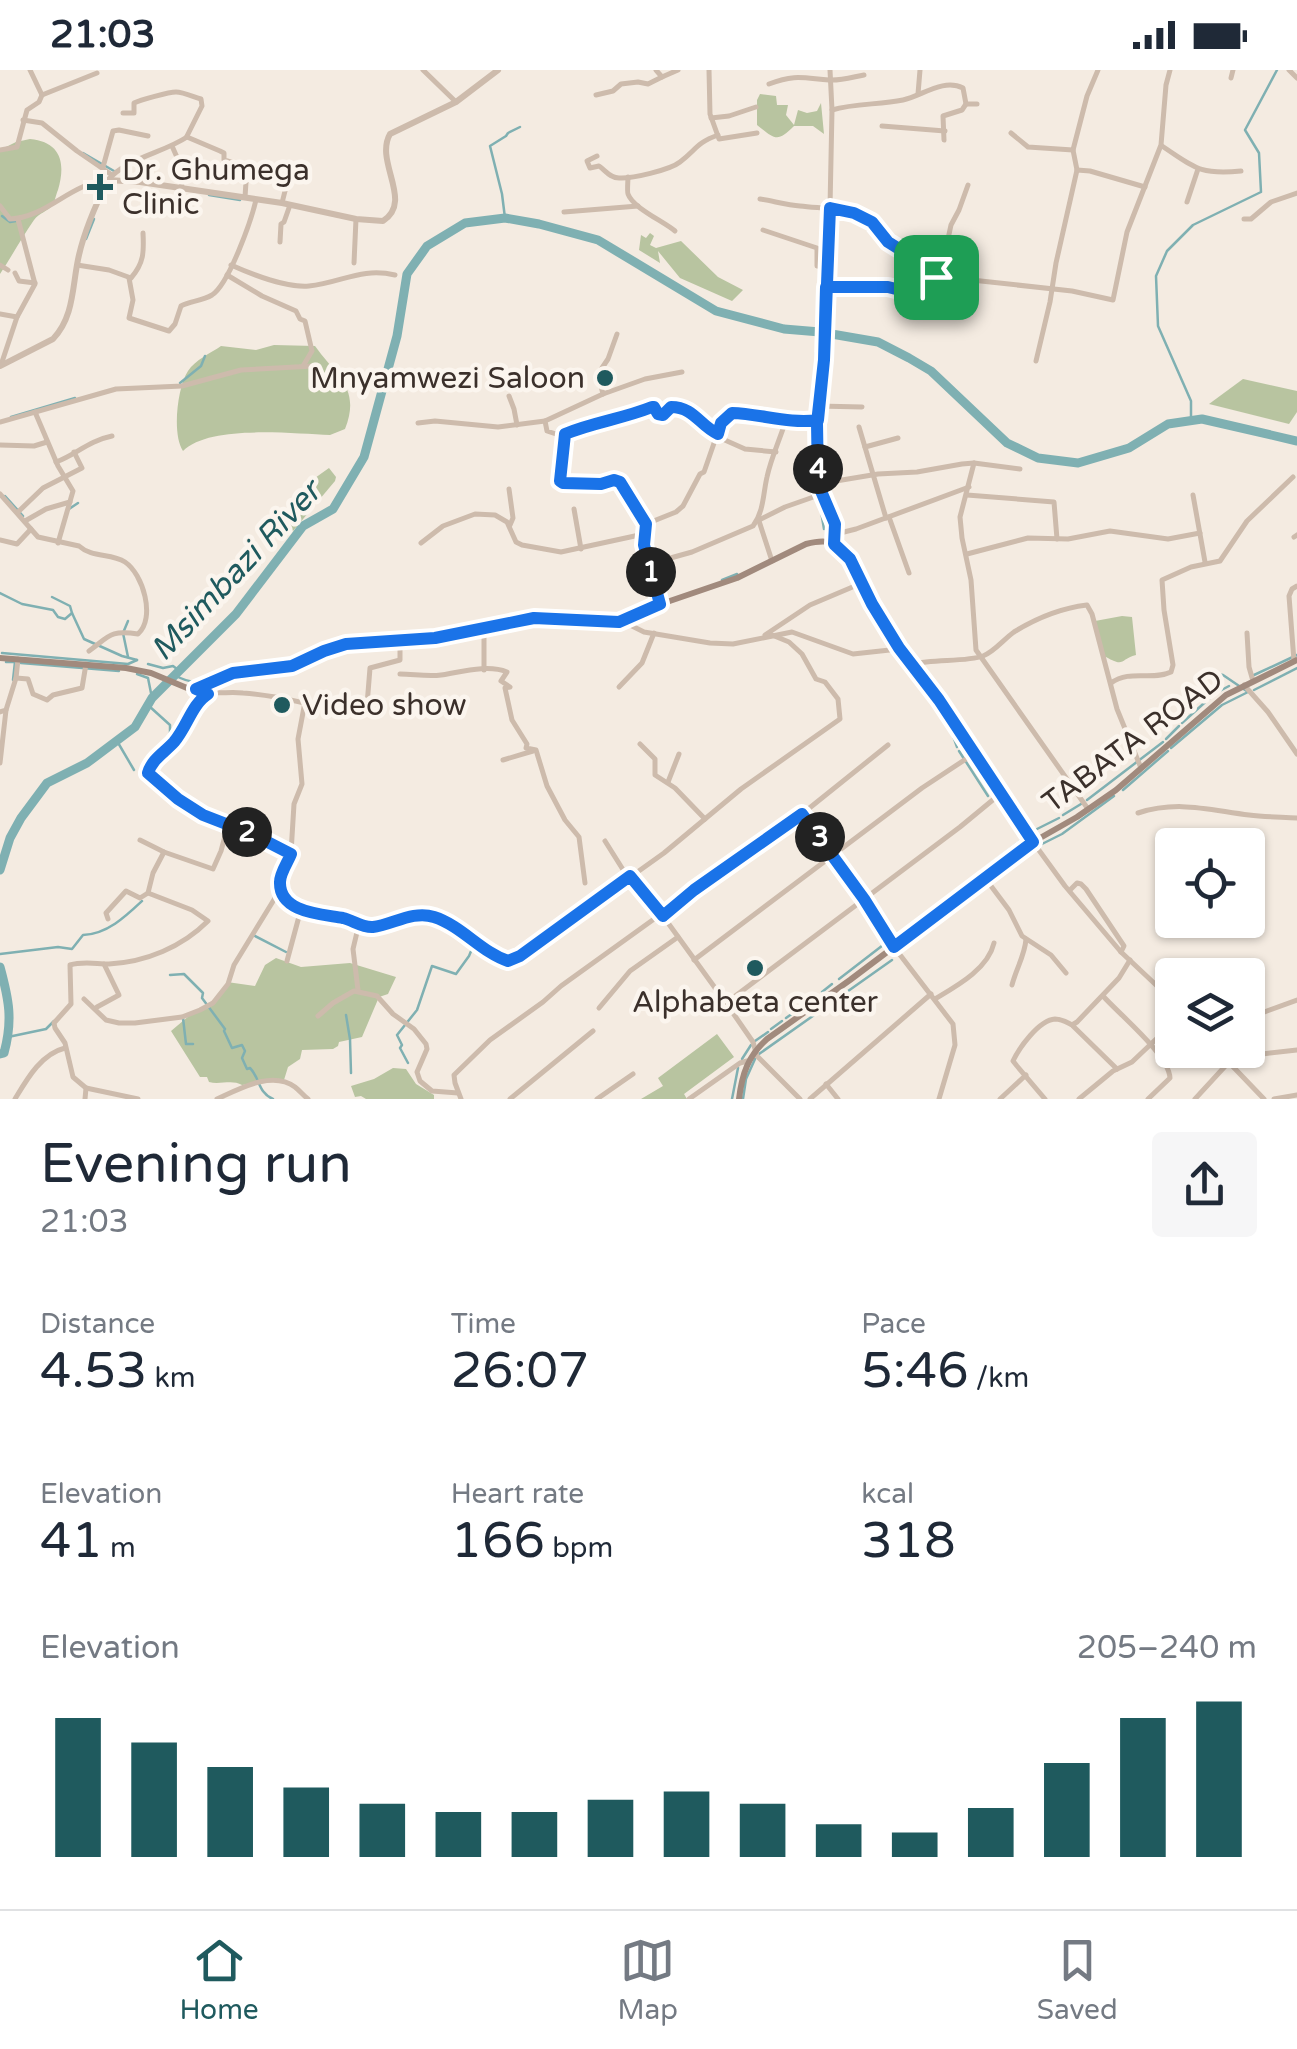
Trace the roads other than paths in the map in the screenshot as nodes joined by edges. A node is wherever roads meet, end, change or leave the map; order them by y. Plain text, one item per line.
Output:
1 (30, 70) edge
2 (423, 70) edge
3 (498, 70) edge
4 (656, 70) edge
5 (678, 70) edge
6 (709, 70) edge
7 (830, 70) edge
8 (920, 70) edge
9 (1098, 70) edge
10 (1170, 70) edge
11 (1233, 70) edge
12 (1290, 70) edge
13 (98, 72) dead end
14 (864, 75) dead end
15 (662, 77) junction
16 (1231, 78) dead end
17 (1297, 78) edge
18 (830, 80) junction
19 (769, 84) dead end
20 (918, 94) junction
21 (42, 95) junction
22 (596, 95) dead end
23 (456, 102) junction
24 (966, 104) junction
25 (977, 104) dead end
26 (756, 107) dead end
27 (832, 110) junction
28 (123, 113) dead end
29 (710, 118) junction
30 (23, 120) junction
31 (882, 126) dead end
32 (944, 131) junction
33 (757, 133) dead end
34 (1011, 133) dead end
35 (718, 135) junction
36 (148, 136) dead end
37 (187, 137) junction
38 (944, 140) dead end
39 (1161, 145) junction
40 (172, 146) junction
41 (0, 150) edge
42 (1073, 150) junction
43 (597, 156) dead end
44 (103, 167) junction
45 (1198, 169) junction
46 (1076, 170) junction
47 (1242, 171) dead end
48 (110, 177) junction
49 (628, 177) junction
50 (287, 183) dead end
51 (968, 185) dead end
52 (1146, 187) junction
53 (182, 188) junction
54 (1297, 194) edge
55 (246, 198) junction
56 (760, 199) dead end
57 (256, 200) junction
58 (1186, 202) dead end
59 (286, 204) junction
60 (0, 206) edge
61 (638, 206) junction
62 (830, 208) junction
63 (564, 212) dead end
64 (18, 219) junction
65 (1244, 219) dead end
66 (356, 220) junction
67 (763, 230) dead end
68 (675, 232) dead end
69 (143, 233) dead end
70 (280, 242) dead end
71 (354, 263) dead end
72 (0, 265) edge
73 (77, 265) junction
74 (232, 266) junction
75 (826, 268) junction
76 (227, 275) junction
77 (394, 275) dead end
78 (935, 275) junction
79 (130, 278) junction
80 (35, 283) junction
81 (826, 287) junction
82 (1052, 289) junction
83 (0, 314) edge
84 (18, 317) junction
85 (617, 334) dead end
86 (1036, 361) dead end
87 (1, 366) edge
88 (314, 366) dead end
89 (303, 367) junction
90 (682, 372) dead end
91 (603, 394) junction
92 (509, 396) dead end
93 (818, 406) junction
94 (862, 407) dead end
95 (35, 411) junction
96 (786, 420) junction
97 (818, 420) junction
98 (546, 421) junction
99 (0, 422) edge
100 (418, 423) dead end
101 (517, 425) junction
102 (859, 427) dead end
103 (565, 434) junction
104 (718, 435) junction
105 (112, 436) dead end
106 (898, 438) dead end
107 (47, 442) junction
108 (0, 445) edge
109 (865, 446) junction
110 (74, 452) junction
111 (776, 452) junction
112 (56, 462) junction
113 (974, 463) junction
114 (1020, 469) dead end
115 (873, 475) junction
116 (65, 477) junction
117 (1293, 477) dead end
118 (818, 484) junction
119 (509, 489) dead end
120 (968, 491) junction
121 (0, 494) edge
122 (822, 494) junction
123 (1193, 495) dead end
124 (70, 502) junction
125 (574, 508) dead end
126 (18, 512) junction
127 (887, 518) junction
128 (759, 519) junction
129 (25, 521) junction
130 (646, 524) junction
131 (510, 526) junction
132 (32, 529) junction
133 (1200, 533) junction
134 (644, 534) junction
135 (836, 534) junction
136 (1057, 539) junction
137 (0, 540) edge
138 (58, 543) junction
139 (422, 543) dead end
140 (834, 544) junction
141 (581, 549) junction
142 (966, 554) junction
143 (772, 561) junction
144 (1205, 562) junction
145 (649, 564) junction
146 (908, 572) dead end
147 (862, 583) junction
148 (1297, 586) edge
149 (660, 604) junction
150 (619, 622) junction
151 (484, 629) junction
152 (654, 633) junction
153 (1247, 633) dead end
154 (772, 635) junction
155 (763, 636) junction
156 (400, 642) junction
157 (899, 648) junction
158 (89, 651) dead end
159 (979, 657) junction
160 (0, 658) edge
161 (18, 659) junction
162 (1296, 661) edge
163 (86, 664) junction
164 (913, 664) junction
165 (484, 670) junction
166 (400, 674) dead end
167 (16, 678) junction
168 (1253, 681) junction
169 (1111, 683) junction
170 (1244, 684) junction
171 (619, 687) dead end
172 (192, 689) junction
173 (208, 694) junction
174 (305, 702) junction
175 (367, 704) dead end
176 (3, 711) edge
177 (347, 715) dead end
178 (640, 744) dead end
179 (888, 746) dead end
180 (533, 751) junction
181 (975, 753) junction
182 (679, 754) dead end
183 (1297, 754) edge
184 (503, 760) dead end
185 (0, 763) edge
186 (1142, 768) junction
187 (668, 782) junction
188 (1000, 794) junction
189 (1088, 809) junction
190 (1138, 813) dead end
191 (802, 814) junction
192 (1297, 818) edge
193 (706, 819) junction
194 (228, 826) junction
195 (140, 840) dead end
196 (604, 841) dead end
197 (1033, 842) junction
198 (164, 852) junction
199 (291, 854) junction
200 (834, 855) junction
201 (628, 877) junction
202 (984, 877) junction
203 (585, 882) dead end
204 (1069, 891) junction
205 (148, 892) junction
206 (282, 892) junction
207 (864, 899) junction
208 (302, 910) junction
209 (662, 915) junction
210 (108, 919) dead end
211 (363, 925) junction
212 (678, 937) junction
213 (1026, 939) junction
214 (994, 942) dead end
215 (894, 947) junction
216 (1121, 952) junction
217 (694, 960) junction
218 (1130, 960) junction
219 (287, 961) dead end
220 (104, 964) junction
221 (1066, 973) dead end
222 (1155, 984) edge
223 (1012, 986) dead end
224 (358, 990) junction
225 (933, 996) junction
226 (1103, 996) junction
227 (84, 999) dead end
228 (1297, 1000) edge
229 (726, 1003) junction
230 (98, 1008) dead end
231 (599, 1008) dead end
232 (1265, 1012) edge
233 (318, 1016) dead end
234 (1072, 1025) junction
235 (593, 1031) dead end
236 (1155, 1040) edge
237 (1150, 1045) junction
238 (65, 1048) junction
239 (756, 1049) junction
240 (1297, 1050) edge
241 (1265, 1054) edge
242 (748, 1061) junction
243 (1228, 1068) edge
244 (1234, 1068) edge
245 (1117, 1070) junction
246 (633, 1074) dead end
247 (1026, 1075) junction
248 (826, 1084) junction
249 (86, 1088) junction
250 (942, 1088) junction
251 (1297, 1095) edge
252 (460, 1096) edge
253 (1082, 1098) edge
254 (15, 1099) edge
255 (84, 1099) edge
256 (138, 1099) edge
257 (217, 1099) edge
258 (308, 1099) edge
259 (510, 1099) edge
260 (597, 1099) edge
261 (689, 1099) edge
262 (738, 1099) edge
263 (800, 1099) edge
264 (810, 1099) edge
265 (838, 1099) edge
266 (932, 1099) edge
267 (939, 1099) edge
268 (1000, 1099) edge
269 (1045, 1099) edge
270 (1148, 1099) edge
271 (1196, 1099) edge
272 (1264, 1099) edge
273 (1274, 1099) edge

1 - 21 street
2 - 23 street
3 - 23 street
4 - 15 street
5 - 15 street
6 - 29 street
7 - 18 street
8 - 20 street
9 - 42 street
10 - 39 street
11 - 16 street
12 - 17 street
13 - 21 street
14 - 18 street
15 - 22 street
18 - 19 street
18 - 27 street
20 - 24 street
20 - 27 street
21 - 30 street
23 - 66 street
24 - 25 street
24 - 32 street
26 - 29 street
27 - 62 street
28 - 37 street
29 - 35 street
30 - 41 street
30 - 44 street
31 - 32 street
32 - 38 street
33 - 35 street
34 - 42 street
35 - 49 street
36 - 44 street
37 - 40 street
37 - 55 street
39 - 45 street
39 - 52 street
40 - 48 street
40 - 53 street
42 - 46 street
43 - 49 street
44 - 48 street
45 - 47 street
45 - 58 street
46 - 52 street
46 - 82 street
48 - 53 street
48 - 64 street
48 - 73 street
49 - 61 street
50 - 59 street
51 - 78 street
52 - 82 street
53 - 55 street
54 - 65 street
55 - 57 street
56 - 62 street
57 - 59 street
57 - 74 street
59 - 66 street
59 - 70 street
60 - 64 street
61 - 63 street
61 - 68 street
62 - 75 street
62 - 78 street
64 - 80 street
66 - 71 street
67 - 75 street
69 - 79 street
72 - 80 street
73 - 79 street
73 - 87 street
74 - 76 street
74 - 77 street
75 - 81 street
76 - 79 street
76 - 89 street
78 - 81 street
78 - 82 street
80 - 84 street
81 - 93 street
82 - 86 street
83 - 84 street
84 - 87 street
85 - 91 street
88 - 89 street
89 - 95 street
90 - 91 street
91 - 98 street
92 - 101 street
93 - 94 street
93 - 97 street
95 - 99 street
95 - 107 street
96 - 97 street
96 - 104 street
96 - 111 street
97 - 118 street
98 - 101 street
98 - 103 street
100 - 101 street
102 - 109 street
103 - 104 street
103 - 130 street
104 - 111 street
104 - 130 street
105 - 110 street
106 - 109 street
107 - 108 street
107 - 112 street
109 - 115 street
110 - 112 street
110 - 116 street
111 - 128 street
112 - 116 street
113 - 114 street
113 - 115 street
113 - 120 street
115 - 118 street
115 - 127 street
116 - 124 street
116 - 126 street
117 - 144 street
118 - 122 street
119 - 131 street
120 - 127 street
120 - 136 street
120 - 142 street
121 - 126 street
122 - 128 street
122 - 135 street
123 - 133 street
124 - 129 street
124 - 138 street
125 - 141 street
126 - 129 street
127 - 135 street
127 - 146 street
128 - 143 street
128 - 145 street
129 - 132 street
130 - 134 street
131 - 139 street
131 - 141 street
132 - 137 street
132 - 138 street
133 - 136 street
133 - 144 street
134 - 141 street
134 - 145 street
135 - 140 street
136 - 142 street
138 - 158 street
140 - 143 main road
140 - 147 main road
142 - 159 street
143 - 149 main road
144 - 169 street
145 - 149 street
147 - 155 street
147 - 157 main road
148 - 162 street
149 - 150 main road
150 - 151 main road
150 - 152 street
151 - 156 main road
151 - 165 street
152 - 155 street
152 - 171 street
153 - 168 street
154 - 155 street
154 - 157 street
154 - 193 street
156 - 172 main road
156 - 175 street
157 - 164 main road
159 - 164 street
159 - 169 street
159 - 189 street
160 - 161 main road
161 - 163 main road
161 - 167 street
162 - 168 main road, TABATA ROAD
163 - 167 street
163 - 172 main road
164 - 181 main road
165 - 166 street
165 - 180 street
167 - 176 street
168 - 170 main road, TABATA ROAD
169 - 186 street
170 - 183 street
170 - 186 main road, TABATA ROAD
172 - 173 street
173 - 174 street
173 - 194 street
174 - 177 street
174 - 199 street
176 - 185 street
178 - 187 street
179 - 191 street
180 - 184 street
180 - 203 street
181 - 188 main road
181 - 200 street
182 - 187 street
186 - 189 main road, TABATA ROAD
187 - 193 street
188 - 197 main road
188 - 207 street
189 - 197 main road, TABATA ROAD
190 - 192 street
191 - 200 street
191 - 209 street
193 - 201 street
194 - 198 street
194 - 199 street
195 - 198 street
196 - 201 street
197 - 202 main road, TABATA ROAD
197 - 204 street
198 - 205 street
199 - 206 street
200 - 207 street
200 - 217 street
201 - 209 street
201 - 211 street
202 - 213 street
202 - 215 main road, TABATA ROAD
204 - 216 street
204 - 216 street
205 - 210 street
205 - 220 street
206 - 208 street
206 - 227 street
207 - 215 street
207 - 229 street
208 - 211 street
208 - 219 street
209 - 212 street
209 - 252 street
211 - 224 street
212 - 217 street
212 - 231 street
213 - 221 street
213 - 223 street
214 - 225 street
215 - 225 street
215 - 239 main road, TABATA ROAD
216 - 218 street
217 - 229 street
218 - 222 street
218 - 226 street
220 - 230 street
220 - 238 street
224 - 233 street
224 - 252 street
225 - 248 street
225 - 250 street
226 - 234 street
226 - 237 street
228 - 232 street
229 - 239 street
234 - 245 street
234 - 247 street
235 - 259 street
236 - 237 street
237 - 245 street
237 - 270 street
238 - 249 street
238 - 254 street
239 - 242 main road, TABATA ROAD
239 - 263 street
240 - 241 street
242 - 261 street
242 - 262 main road, TABATA ROAD
243 - 271 street
244 - 272 street
245 - 253 street
246 - 260 street
247 - 268 street
247 - 269 street
248 - 264 street
248 - 265 street
249 - 255 street
249 - 256 street
250 - 266 street
250 - 267 street
251 - 273 street
257 - 258 street

